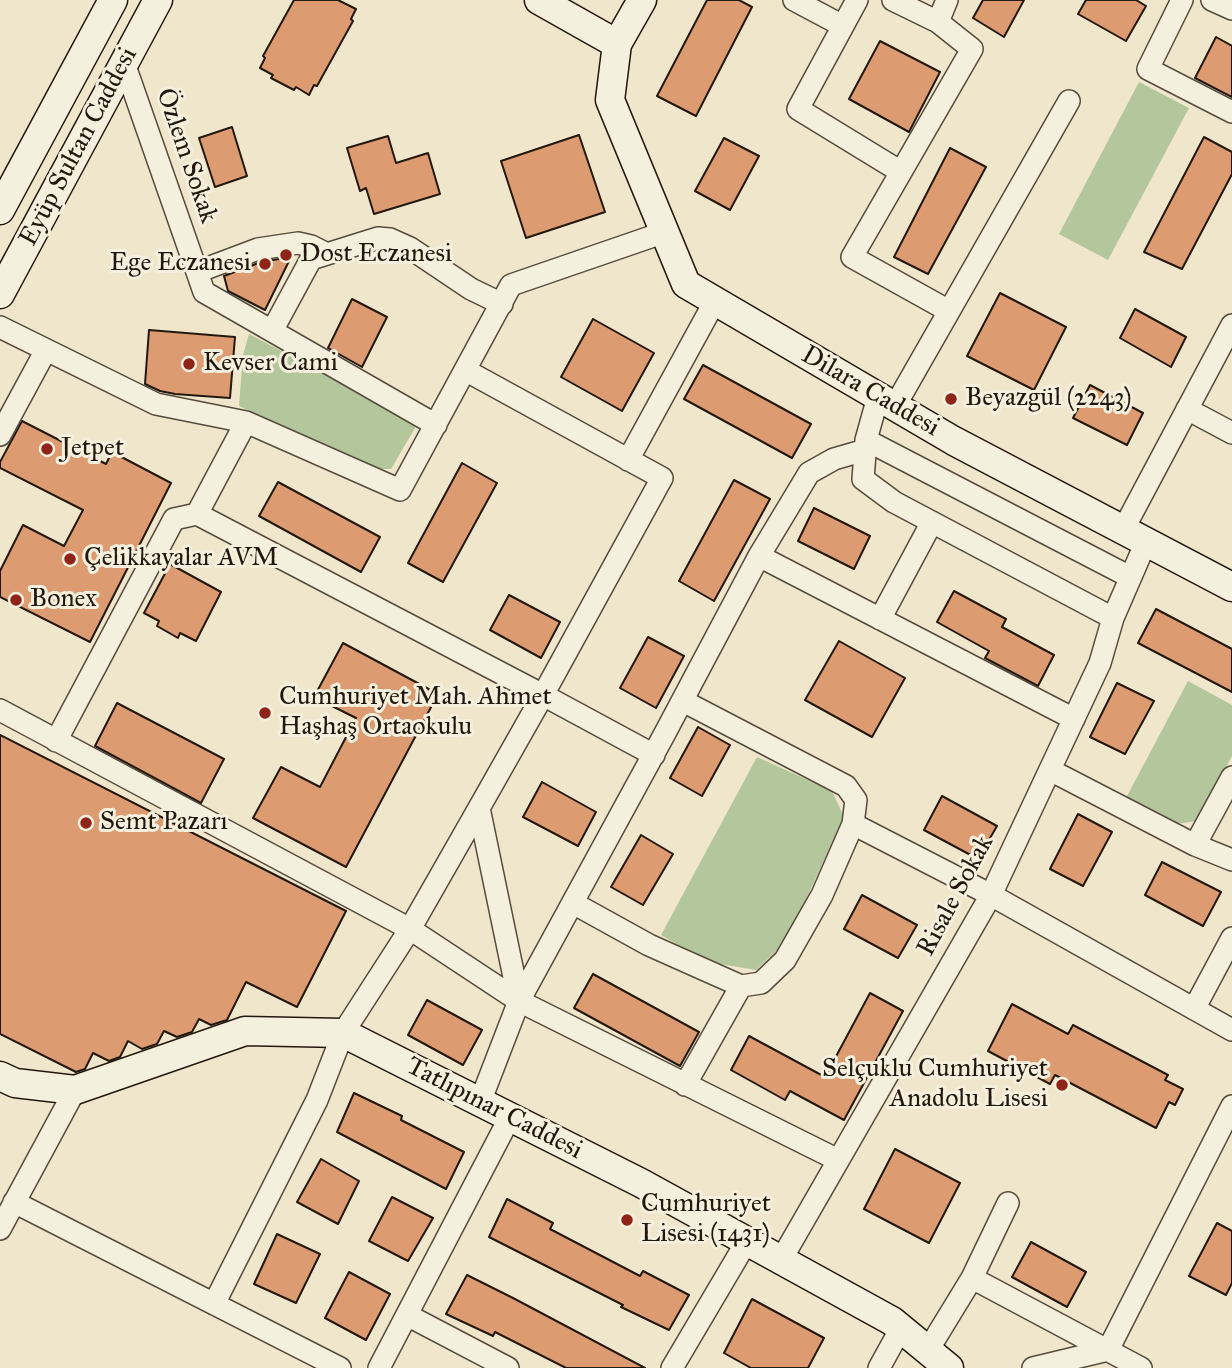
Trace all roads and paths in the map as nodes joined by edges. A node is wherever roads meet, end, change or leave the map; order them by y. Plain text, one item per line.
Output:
1 (113, 0) edge
2 (159, 0) edge
3 (539, 0) edge
4 (642, 0) edge
5 (794, 0) edge
6 (857, 0) edge
7 (893, 0) edge
8 (947, 0) edge
9 (1182, 0) edge
10 (938, 22) junction
11 (843, 26) junction
12 (617, 44) junction
13 (124, 64) junction
14 (1069, 101) dead end
15 (1232, 112) edge
16 (901, 172) junction
17 (4, 193) edge
18 (665, 232) junction
19 (327, 254) junction
20 (197, 272) junction
21 (0, 294) edge
22 (715, 301) junction
23 (502, 304) junction
24 (949, 311) junction
25 (1232, 325) edge
26 (0, 327) edge
27 (272, 331) junction
28 (46, 350) junction
29 (465, 370) junction
30 (887, 401) junction
31 (1187, 409) junction
32 (246, 422) junction
33 (436, 425) junction
34 (1232, 433) edge
35 (0, 435) edge
36 (865, 445) junction
37 (628, 460) junction
38 (197, 514) junction
39 (932, 522) junction
40 (1134, 536) junction
41 (758, 556) junction
42 (1130, 577) junction
43 (1232, 587) edge
44 (1112, 618) junction
45 (880, 619) junction
46 (543, 695) junction
47 (682, 701) junction
48 (0, 710) edge
49 (1074, 719) junction
50 (56, 741) junction
51 (654, 755) junction
52 (1050, 770) junction
53 (1232, 777) edge
54 (479, 808) junction
55 (853, 824) junction
56 (1195, 845) junction
57 (1232, 860) edge
58 (991, 895) junction
59 (573, 903) junction
60 (410, 929) junction
61 (1232, 938) edge
62 (741, 986) junction
63 (519, 1001) junction
64 (1195, 1009) junction
65 (1232, 1030) edge
66 (343, 1033) junction
67 (0, 1076) edge
68 (685, 1085) junction
69 (75, 1090) junction
70 (480, 1102) junction
71 (1232, 1106) edge
72 (510, 1117) junction
73 (838, 1160) junction
74 (14, 1202) junction
75 (1008, 1203) dead end
76 (0, 1229) edge
77 (747, 1241) junction
78 (781, 1260) junction
79 (972, 1278) junction
80 (214, 1304) junction
81 (407, 1315) junction
82 (901, 1328) junction
83 (928, 1350) junction
84 (1108, 1350) junction
85 (340, 1368) edge
86 (379, 1368) edge
87 (509, 1368) edge
88 (672, 1368) edge
89 (879, 1368) edge
90 (949, 1368) edge
91 (1033, 1368) edge
92 (1141, 1368) edge

1 - 17 street, Eyüp Sultan Caddesi
2 - 13 street, Eyüp Sultan Caddesi
3 - 12 street
4 - 12 street
5 - 11 street
6 - 11 street
7 - 10 street
8 - 10 street
9 - 15 street
10 - 16 street
11 - 16 street
12 - 18 street, Dilara Caddesi
13 - 20 street, Özlem Sokak
13 - 21 street, Eyüp Sultan Caddesi
14 - 24 street
16 - 24 street
18 - 22 street, Dilara Caddesi
18 - 23 street
19 - 20 street
19 - 23 street
19 - 27 street
20 - 27 street, Özlem Sokak
22 - 30 street, Dilara Caddesi
22 - 37 street
23 - 29 street
24 - 30 street
25 - 31 street, Risale Sokak
26 - 28 street
27 - 33 street, Özlem Sokak
28 - 32 street
28 - 35 street
29 - 33 street
29 - 37 street
30 - 36 street
30 - 40 street, Dilara Caddesi
31 - 34 street
31 - 40 street, Risale Sokak
32 - 33 street
32 - 38 street
36 - 39 street
36 - 41 street
36 - 42 street
37 - 46 street
38 - 46 street
38 - 50 street
39 - 44 street
39 - 45 street
40 - 42 street, Risale Sokak
40 - 43 street, Dilara Caddesi
41 - 45 street
41 - 47 street
42 - 44 street, Risale Sokak
44 - 49 street, Risale Sokak
45 - 49 street
46 - 51 street
46 - 54 street
47 - 51 street
47 - 55 street
48 - 50 street
49 - 52 street, Risale Sokak
50 - 60 street
51 - 59 street
52 - 56 street
52 - 58 street, Risale Sokak
53 - 56 street
54 - 60 street
54 - 63 street
55 - 58 street
55 - 62 street
56 - 57 street
58 - 64 street
58 - 73 street, Risale Sokak
59 - 62 street
59 - 63 street
60 - 63 street
60 - 66 street
61 - 64 street
62 - 68 street
63 - 68 street
63 - 70 street
64 - 65 street
66 - 69 street, Tatlıpınar Caddesi
66 - 70 street, Tatlıpınar Caddesi
66 - 80 street
67 - 69 street, Tatlıpınar Caddesi
68 - 73 street
69 - 74 street
70 - 72 street, Tatlıpınar Caddesi
71 - 84 street
72 - 77 street, Tatlıpınar Caddesi
72 - 81 street
73 - 78 street, Risale Sokak
74 - 76 street
74 - 80 street
75 - 79 street
77 - 78 street, Tatlıpınar Caddesi
77 - 88 street
78 - 82 street, Tatlıpınar Caddesi
79 - 83 street
79 - 84 street
80 - 85 street
81 - 86 street
81 - 87 street
82 - 83 street, Tatlıpınar Caddesi
82 - 89 street
83 - 90 street, Tatlıpınar Caddesi
84 - 91 street
84 - 92 street

